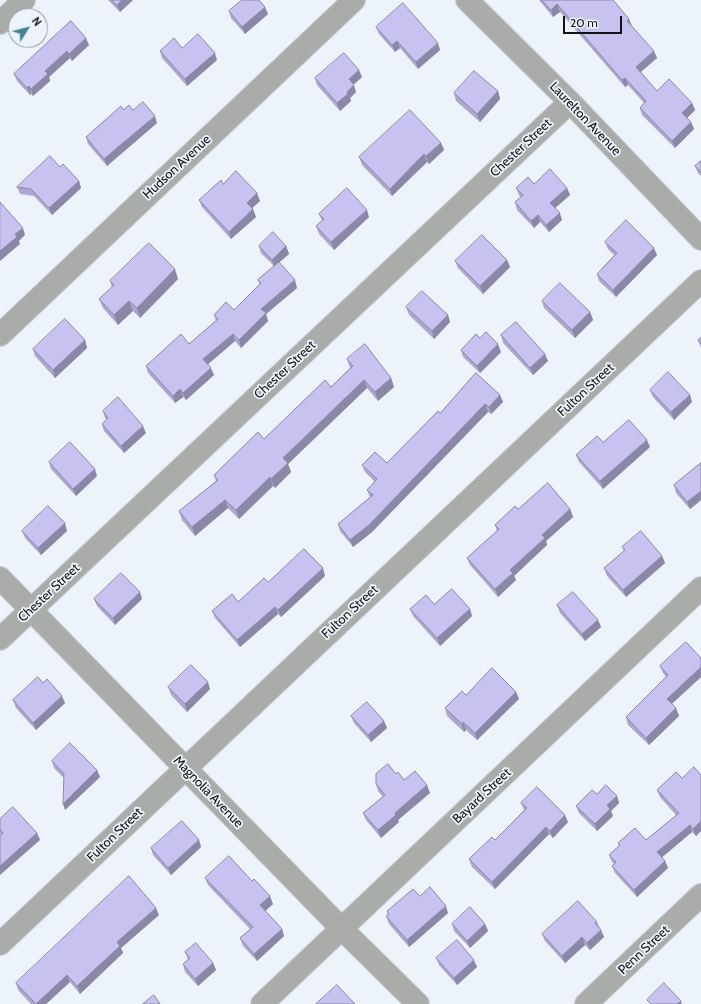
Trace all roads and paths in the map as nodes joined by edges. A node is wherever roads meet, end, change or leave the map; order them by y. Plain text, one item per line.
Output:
1 (24, 0) edge
2 (354, 0) edge
3 (467, 0) edge
4 (0, 23) edge
5 (570, 102) junction
6 (701, 239) edge
7 (701, 281) edge
8 (0, 335) edge
9 (0, 578) edge
10 (701, 588) edge
11 (31, 609) junction
12 (0, 639) edge
13 (185, 768) junction
14 (701, 895) edge
15 (342, 929) junction
16 (0, 944) edge
17 (262, 1004) edge
18 (418, 1004) edge
19 (586, 1004) edge

1 - 4 street
2 - 8 street, Hudson Avenue
3 - 5 street, Laurelton Avenue
5 - 6 street, Laurelton Avenue
5 - 11 street, Chester Street
7 - 13 street, Fulton Street
9 - 11 street, Magnolia Avenue
10 - 15 street, Bayard Street
11 - 12 street, Chester Street
11 - 13 street, Magnolia Avenue
13 - 15 street, Magnolia Avenue
13 - 16 street, Fulton Street
14 - 19 street, Penn Street
15 - 17 street, Bayard Street
15 - 18 street, Magnolia Avenue

